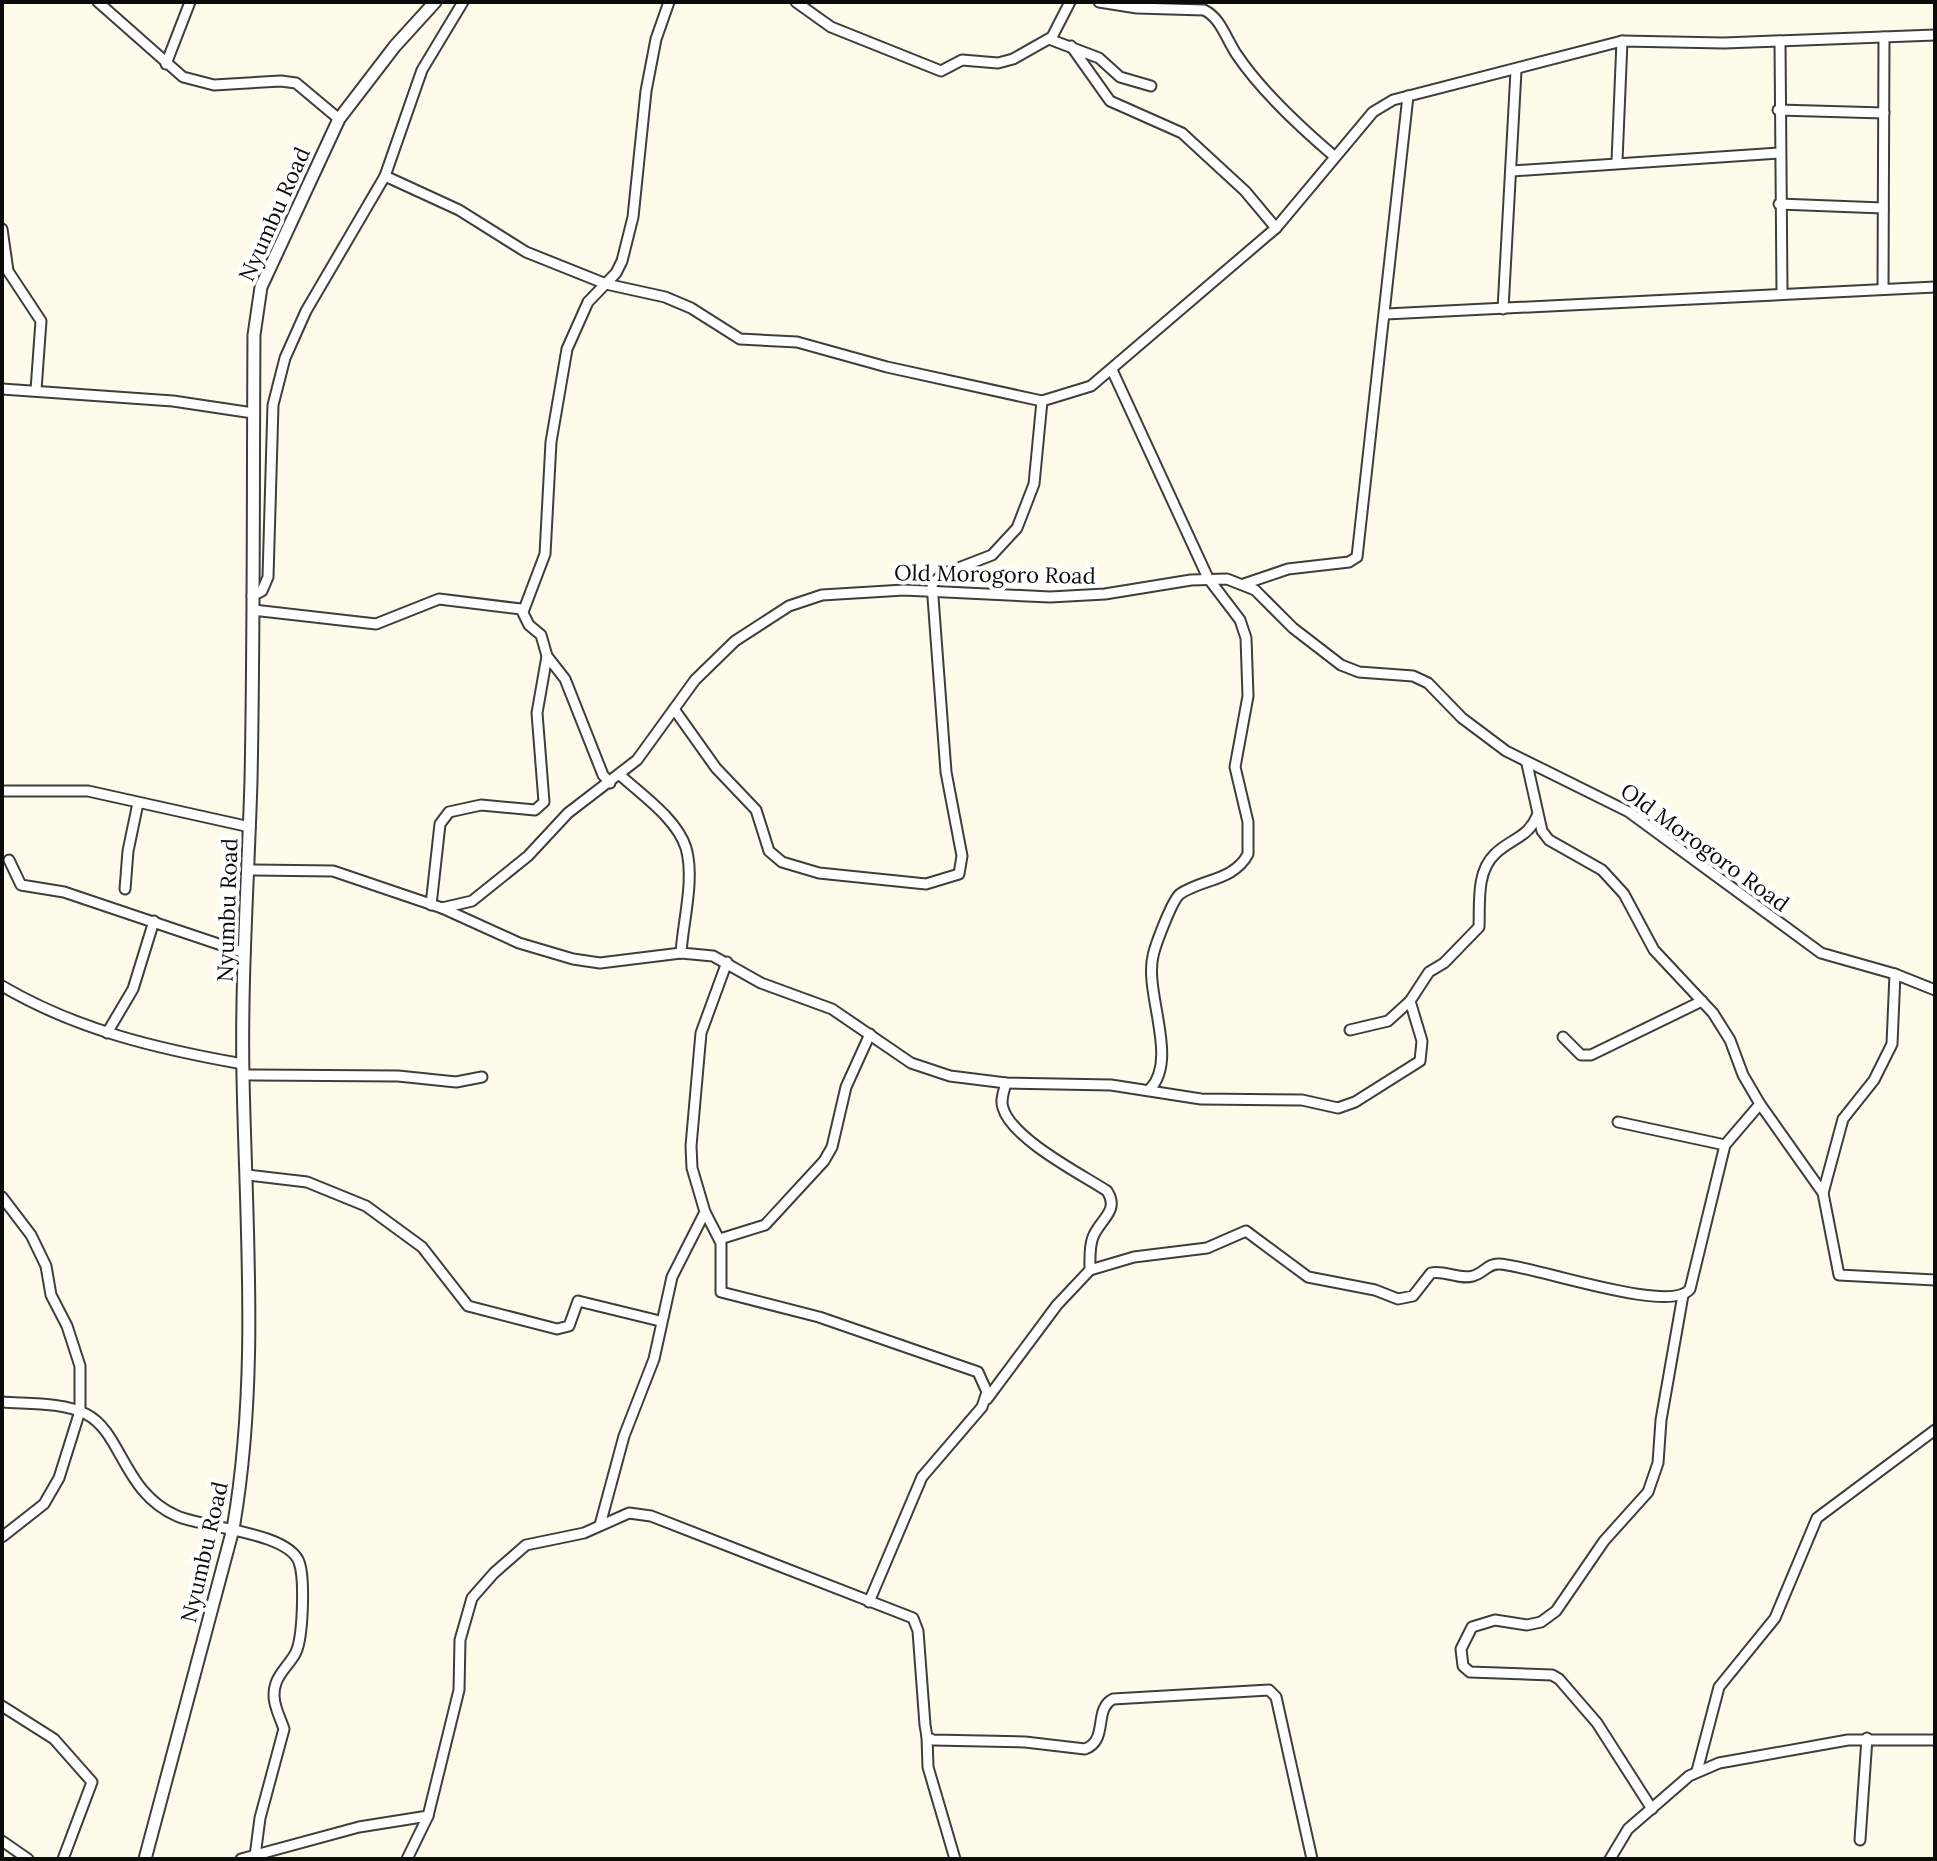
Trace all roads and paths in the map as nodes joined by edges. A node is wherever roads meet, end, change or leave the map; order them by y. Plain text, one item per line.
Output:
1 (98, 2) edge
2 (190, 2) edge
3 (435, 2) edge
4 (463, 2) edge
5 (669, 2) edge
6 (796, 2) edge
7 (1070, 2) edge
8 (1099, 2) edge
9 (1935, 35) edge
10 (1884, 37) junction
11 (1049, 39) junction
12 (1622, 41) junction
13 (1780, 41) junction
14 (1071, 46) junction
15 (166, 64) junction
16 (1516, 71) junction
17 (1151, 86) dead end
18 (1408, 96) junction
19 (1778, 110) junction
20 (1884, 113) junction
21 (339, 119) junction
22 (1779, 153) junction
23 (1334, 156) junction
24 (1617, 161) junction
25 (1512, 171) junction
26 (385, 176) junction
27 (1779, 204) junction
28 (1883, 208) junction
29 (1276, 228) junction
30 (2, 229) edge
31 (606, 284) junction
32 (1935, 287) edge
33 (1883, 289) junction
34 (1782, 292) junction
35 (1503, 309) junction
36 (1386, 314) junction
37 (1112, 370) junction
38 (2, 389) edge
39 (36, 390) junction
40 (1042, 401) junction
41 (253, 413) junction
42 (1208, 578) junction
43 (1244, 584) junction
44 (931, 591) junction
45 (252, 596) junction
46 (253, 610) junction
47 (523, 612) junction
48 (547, 656) junction
49 (674, 709) junction
50 (1527, 764) junction
51 (620, 775) junction
52 (610, 783) junction
53 (2, 791) edge
54 (138, 803) junction
55 (1537, 816) junction
56 (250, 827) junction
57 (9, 860) dead end
58 (249, 870) junction
59 (125, 889) dead end
60 (431, 905) junction
61 (442, 908) junction
62 (154, 921) junction
63 (245, 953) junction
64 (681, 953) junction
65 (727, 962) junction
66 (1895, 974) junction
67 (2, 986) edge
68 (1935, 990) edge
69 (1410, 1001) junction
70 (1702, 1001) junction
71 (1350, 1030) dead end
72 (107, 1033) junction
73 (870, 1034) junction
74 (1563, 1037) dead end
75 (243, 1070) junction
76 (482, 1077) dead end
77 (1006, 1083) junction
78 (1150, 1089) junction
79 (1760, 1104) junction
80 (1618, 1122) dead end
81 (1725, 1145) junction
82 (248, 1175) junction
83 (1823, 1193) junction
84 (2, 1197) edge
85 (705, 1212) junction
86 (720, 1239) junction
87 (1090, 1270) junction
88 (1935, 1280) edge
89 (1683, 1295) junction
90 (660, 1321) junction
91 (978, 1372) junction
92 (1003, 1379) junction
93 (987, 1400) junction
94 (2, 1402) edge
95 (80, 1411) junction
96 (1935, 1430) edge
97 (600, 1525) junction
98 (233, 1529) junction
99 (2, 1537) edge
100 (869, 1602) junction
101 (2, 1706) edge
102 (927, 1737) junction
103 (1867, 1738) junction
104 (1935, 1740) edge
105 (1697, 1771) junction
106 (1652, 1809) junction
107 (428, 1816) junction
108 (1860, 1840) dead end
109 (2, 1841) edge
110 (255, 1856) junction
111 (28, 1859) edge
112 (63, 1859) edge
113 (145, 1859) edge
114 (241, 1859) edge
115 (407, 1859) edge
116 (955, 1859) edge
117 (1312, 1859) edge
118 (1610, 1859) edge

1 - 15 street
2 - 15 street
3 - 21 street, Nyumbu Road
4 - 26 street
5 - 31 street
6 - 11 street
7 - 11 street
8 - 23 street
9 - 10 street
10 - 13 street
10 - 20 street
11 - 14 street
12 - 13 street
12 - 16 street
12 - 24 street
13 - 19 street
14 - 17 street
14 - 29 street
15 - 21 street
16 - 18 street
16 - 25 street
18 - 23 street
18 - 36 street
19 - 20 street
19 - 22 street
20 - 28 street
21 - 41 street, Nyumbu Road
22 - 24 street
22 - 27 street
23 - 29 street
24 - 25 street
25 - 35 street
26 - 31 street
26 - 45 street
27 - 28 street
27 - 34 street
28 - 33 street
29 - 37 street
30 - 39 street
31 - 40 street
31 - 47 street
32 - 33 street
33 - 34 street
34 - 35 street
35 - 36 street
36 - 43 street
37 - 40 street
37 - 42 street
38 - 39 street
39 - 41 street
40 - 44 street
41 - 45 street, Nyumbu Road
42 - 43 street, Old Morogoro Road
42 - 44 street, Old Morogoro Road
42 - 78 street
43 - 50 street, Old Morogoro Road
44 - 49 street, Old Morogoro Road
44 - 49 street
45 - 46 street, Nyumbu Road
46 - 47 street
46 - 56 street, Nyumbu Road
47 - 48 street
48 - 52 street
48 - 60 street
49 - 51 street, Old Morogoro Road
50 - 55 street
50 - 66 street, Old Morogoro Road
51 - 52 street, Old Morogoro Road
51 - 64 street
52 - 61 street, Old Morogoro Road
53 - 54 street
54 - 56 street
54 - 59 street
55 - 69 street
55 - 70 street
56 - 58 street, Nyumbu Road
57 - 62 street
58 - 60 street
58 - 63 street, Nyumbu Road
60 - 61 street
61 - 64 street
62 - 63 street
62 - 72 street
63 - 75 street, Nyumbu Road
64 - 65 street
65 - 73 street
65 - 85 street
66 - 68 street, Old Morogoro Road
66 - 83 street
67 - 72 street
69 - 71 street
69 - 78 street
70 - 74 street
70 - 79 street
72 - 75 street
73 - 77 street
73 - 86 street
75 - 76 street
75 - 82 street, Nyumbu Road
77 - 78 street
77 - 87 street
79 - 81 street
79 - 83 street
80 - 81 street
81 - 89 street
82 - 90 street
82 - 98 street, Nyumbu Road
83 - 88 street
84 - 95 street
85 - 86 street
85 - 90 street
86 - 91 street
87 - 89 street
87 - 92 street
89 - 106 street
90 - 97 street
91 - 92 street
91 - 93 street
92 - 93 street
93 - 100 street
94 - 95 street
95 - 98 street
95 - 99 street
96 - 105 street
97 - 100 street
97 - 107 street
98 - 110 street
98 - 113 street, Nyumbu Road
100 - 102 street
101 - 112 street
102 - 116 street
102 - 117 street
103 - 104 street
103 - 105 street
103 - 108 street
105 - 106 street
106 - 118 street
107 - 110 street
107 - 115 street
109 - 111 street
110 - 114 street

